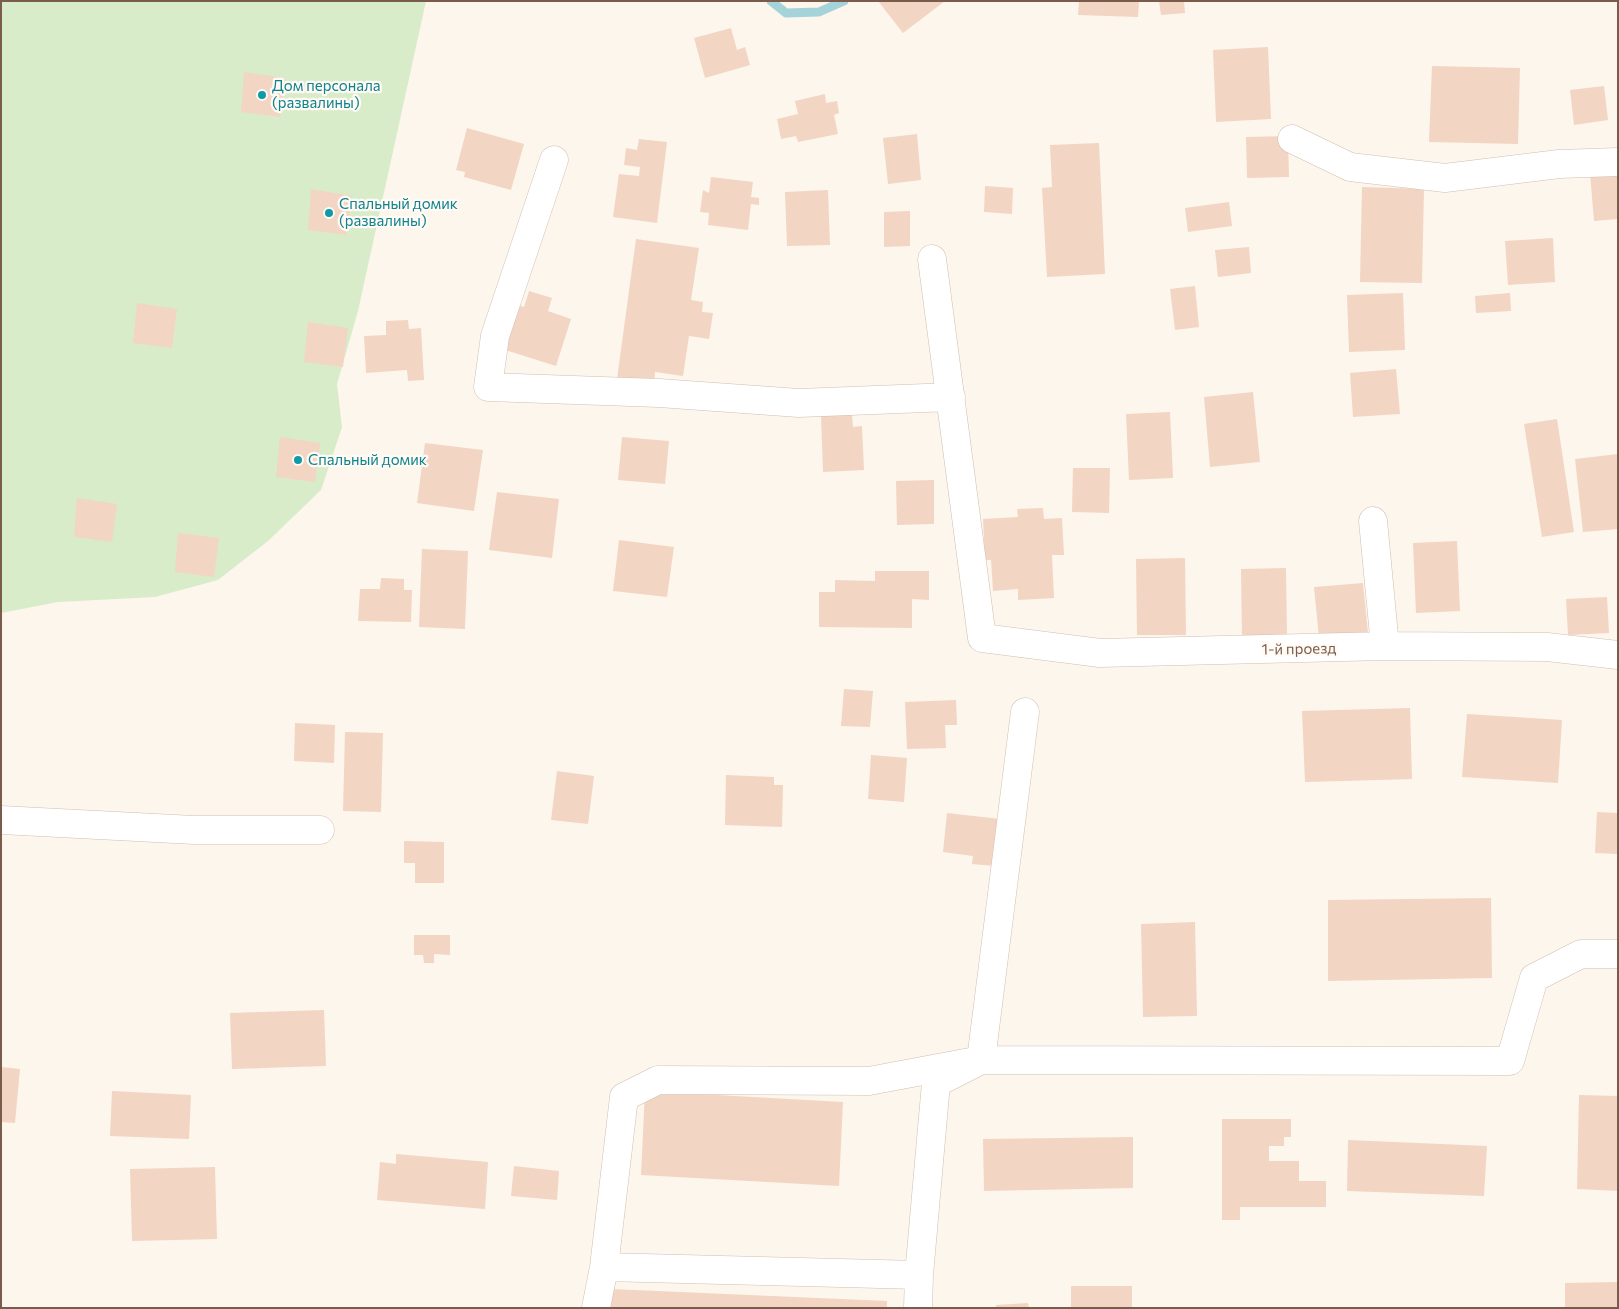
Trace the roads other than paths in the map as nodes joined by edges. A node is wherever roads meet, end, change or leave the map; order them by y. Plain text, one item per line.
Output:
1 (1292, 139) dead end
2 (554, 160) dead end
3 (1618, 162) edge
4 (932, 259) dead end
5 (951, 397) junction
6 (1373, 521) dead end
7 (1385, 646) junction
8 (1618, 655) edge
9 (1025, 712) dead end
10 (1, 820) edge
11 (320, 830) dead end
12 (1618, 954) edge
13 (980, 1060) junction
14 (604, 1267) junction
15 (919, 1275) junction
16 (596, 1308) edge
17 (918, 1308) edge

1 - 3 street
2 - 5 street
4 - 5 street
5 - 7 street, 1-й проезд
6 - 7 street
7 - 8 street, 1-й проезд
9 - 13 street
10 - 11 street
12 - 13 street
13 - 14 street
13 - 15 street
14 - 15 street
14 - 16 street
15 - 17 street

